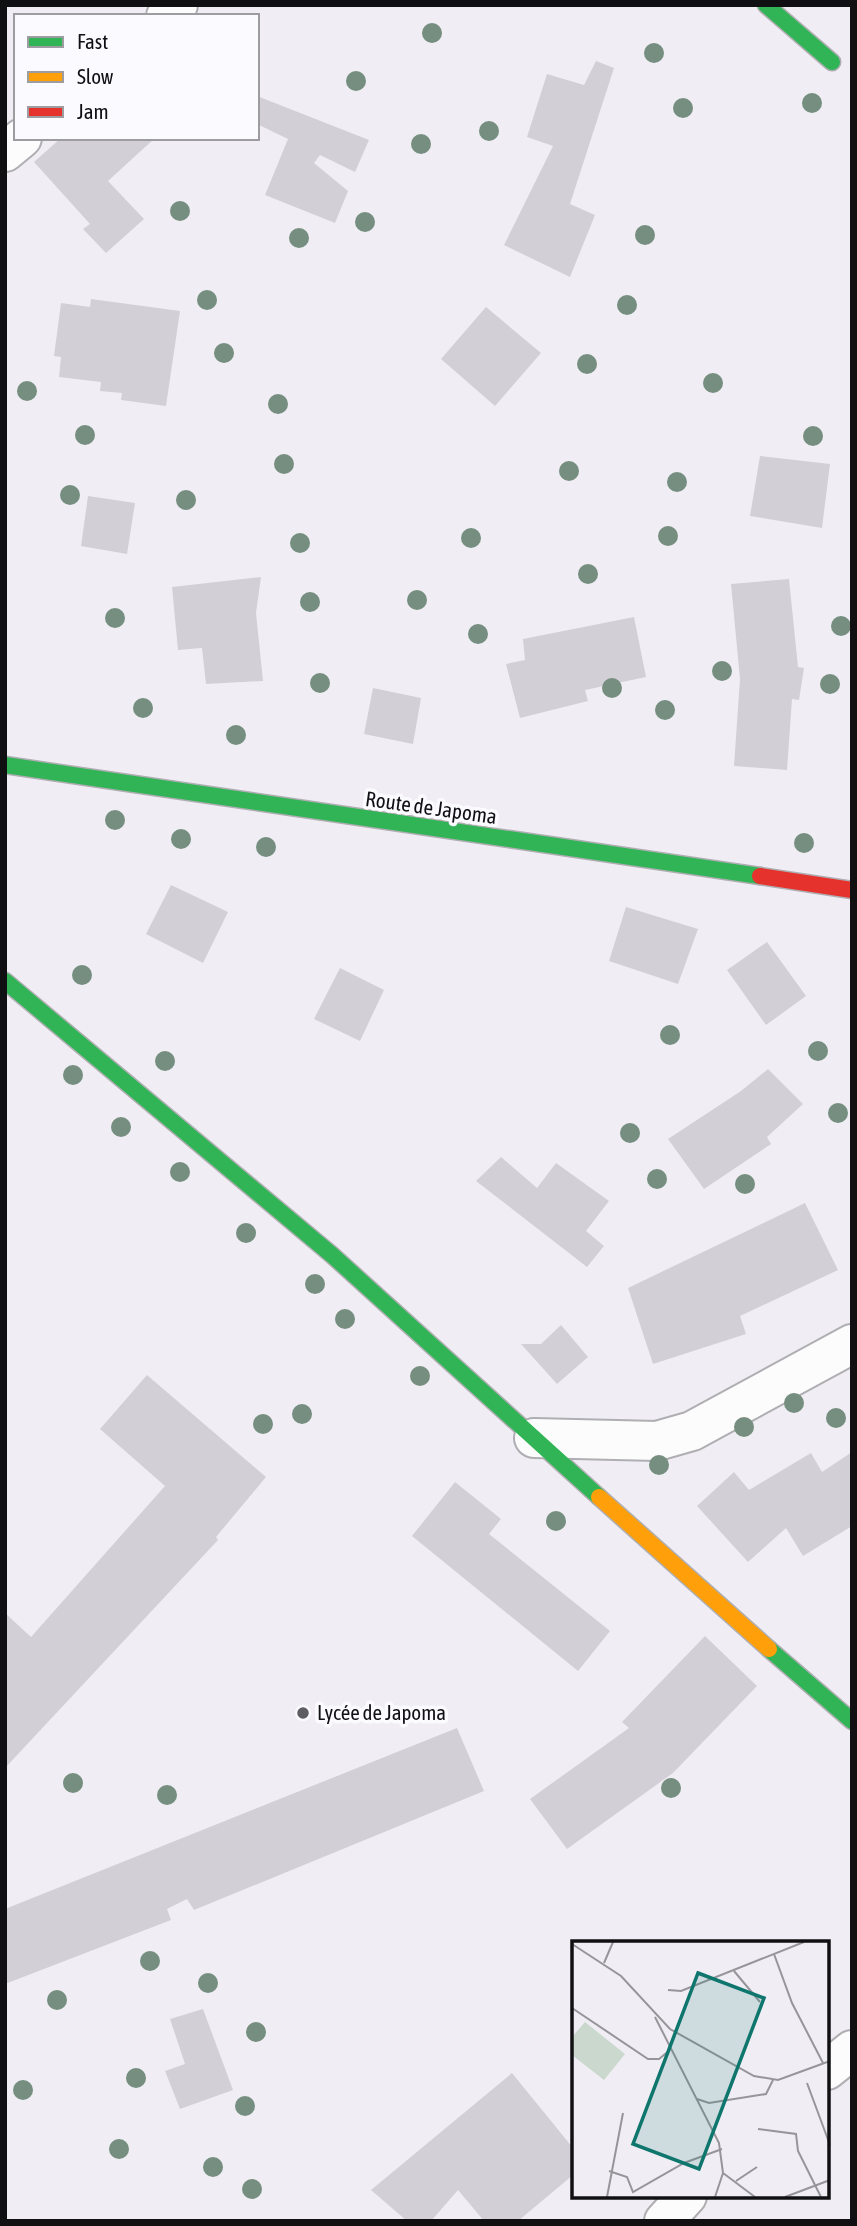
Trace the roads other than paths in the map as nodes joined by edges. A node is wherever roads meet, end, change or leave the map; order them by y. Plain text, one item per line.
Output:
1 (766, 5) edge
2 (832, 62) dead end
3 (20, 140) edge
4 (5, 152) edge
5 (5, 765) edge
6 (852, 890) edge
7 (9, 995) edge
8 (852, 1344) edge
9 (534, 1438) junction
10 (852, 1721) edge
11 (852, 2050) edge
12 (829, 2068) edge
13 (685, 2198) edge
14 (664, 2221) edge

1 - 2 street
3 - 4 street
5 - 6 street, Route de Japoma
7 - 9 street
8 - 9 street
9 - 10 street
11 - 12 street
13 - 14 street

